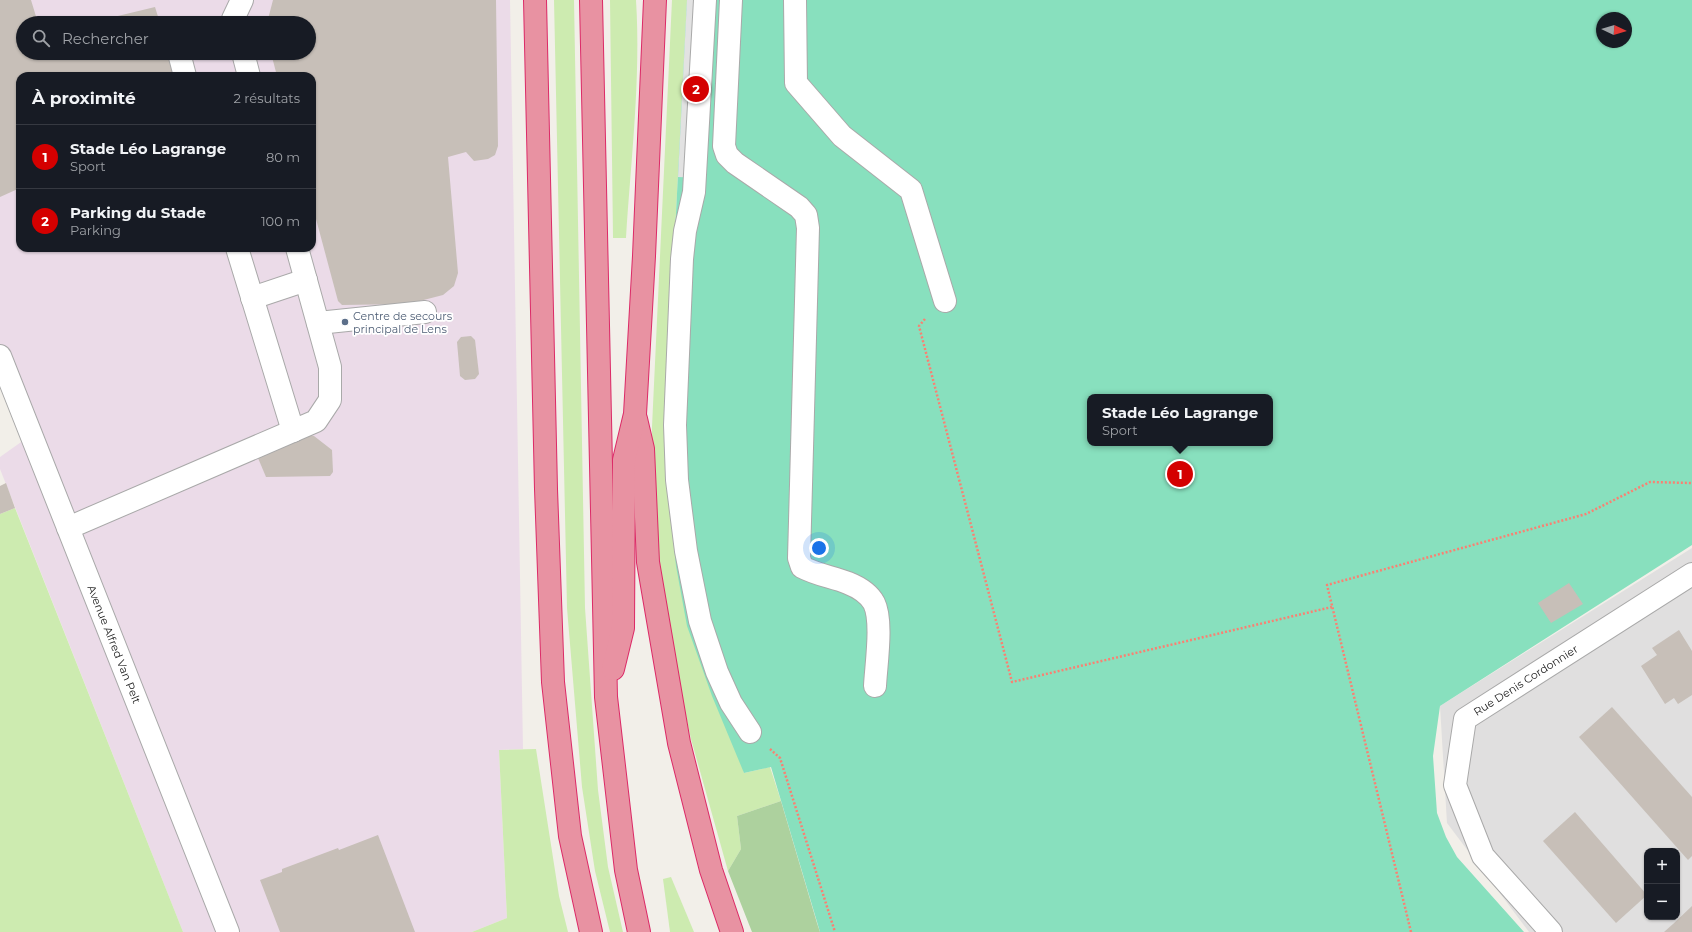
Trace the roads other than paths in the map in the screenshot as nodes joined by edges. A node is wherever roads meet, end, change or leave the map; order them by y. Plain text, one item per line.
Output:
1 (535, 0) edge
2 (590, 0) edge
3 (655, 0) edge
4 (705, 0) edge
5 (731, 0) edge
6 (795, 0) edge
7 (181, 60) edge
8 (244, 60) edge
9 (185, 72) edge
10 (248, 72) edge
11 (238, 252) edge
12 (298, 252) edge
13 (306, 280) junction
14 (252, 298) junction
15 (945, 301) road end
16 (425, 312) dead end
17 (318, 323) junction
18 (0, 356) edge
19 (635, 414) junction
20 (293, 431) junction
21 (68, 528) junction
22 (1692, 574) edge
23 (875, 686) dead end
24 (606, 697) junction
25 (750, 732) road end
26 (228, 932) edge
27 (591, 932) edge
28 (640, 932) edge
29 (732, 932) edge
30 (1551, 932) edge

1 - 27 highway
2 - 24 highway
3 - 19 highway
4 - 25 street
5 - 23 street
6 - 15 street
7 - 9 street
8 - 10 street
11 - 14 street
12 - 13 street
13 - 14 street
13 - 17 street
14 - 20 street
16 - 17 street
17 - 20 street
18 - 21 street, Avenue Alfred Van Pelt
19 - 24 highway
19 - 29 highway
20 - 21 street
21 - 26 street, Avenue Alfred Van Pelt
22 - 30 street, Rue Denis Cordonnier
24 - 28 highway

